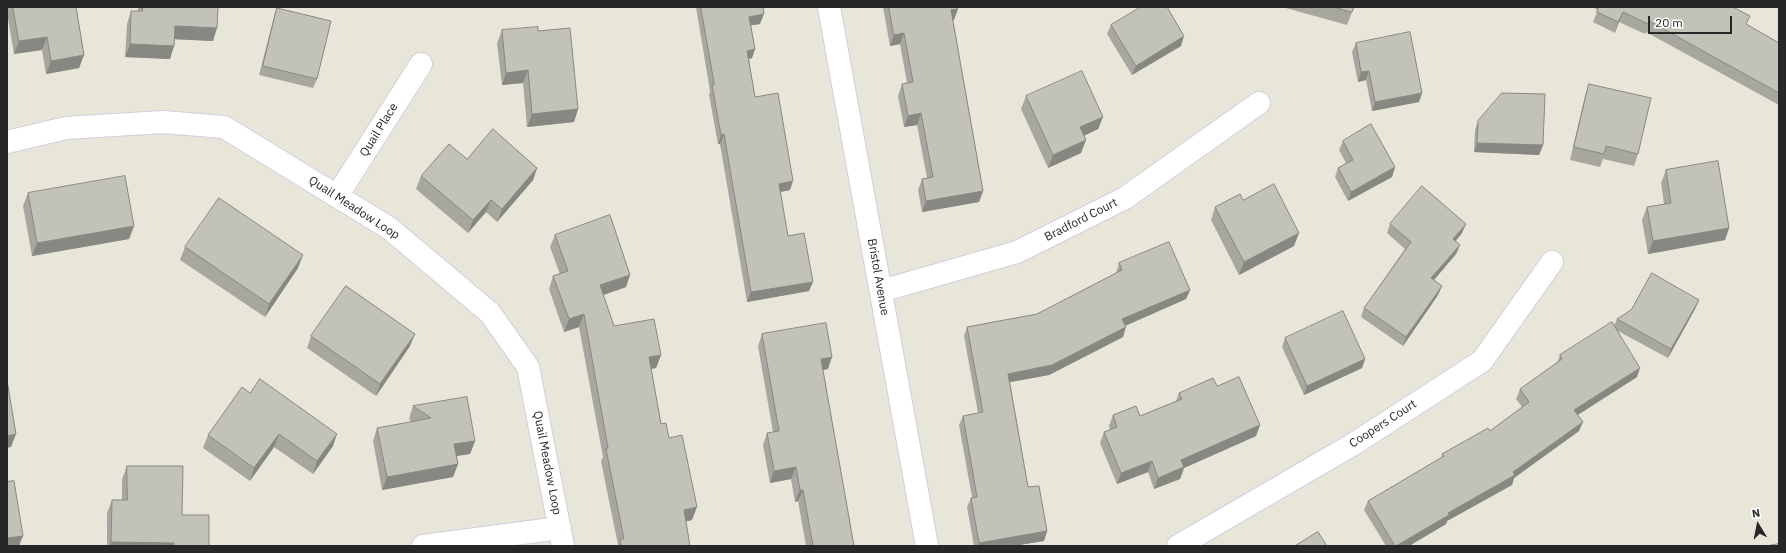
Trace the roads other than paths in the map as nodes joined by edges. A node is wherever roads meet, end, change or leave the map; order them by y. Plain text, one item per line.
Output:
1 (830, 7) edge
2 (421, 64) dead end
3 (1259, 103) dead end
4 (7, 142) edge
5 (337, 196) junction
6 (1552, 262) dead end
7 (881, 291) junction
8 (561, 537) edge
9 (423, 546) edge
10 (927, 546) edge
11 (1178, 546) edge

1 - 7 street, Bristol Avenue
2 - 5 street, Quail Place
3 - 7 street, Bradford Court
4 - 5 street, Quail Meadow Loop
5 - 8 street, Quail Meadow Loop
6 - 11 street, Coopers Court
7 - 10 street, Bristol Avenue
8 - 9 street

